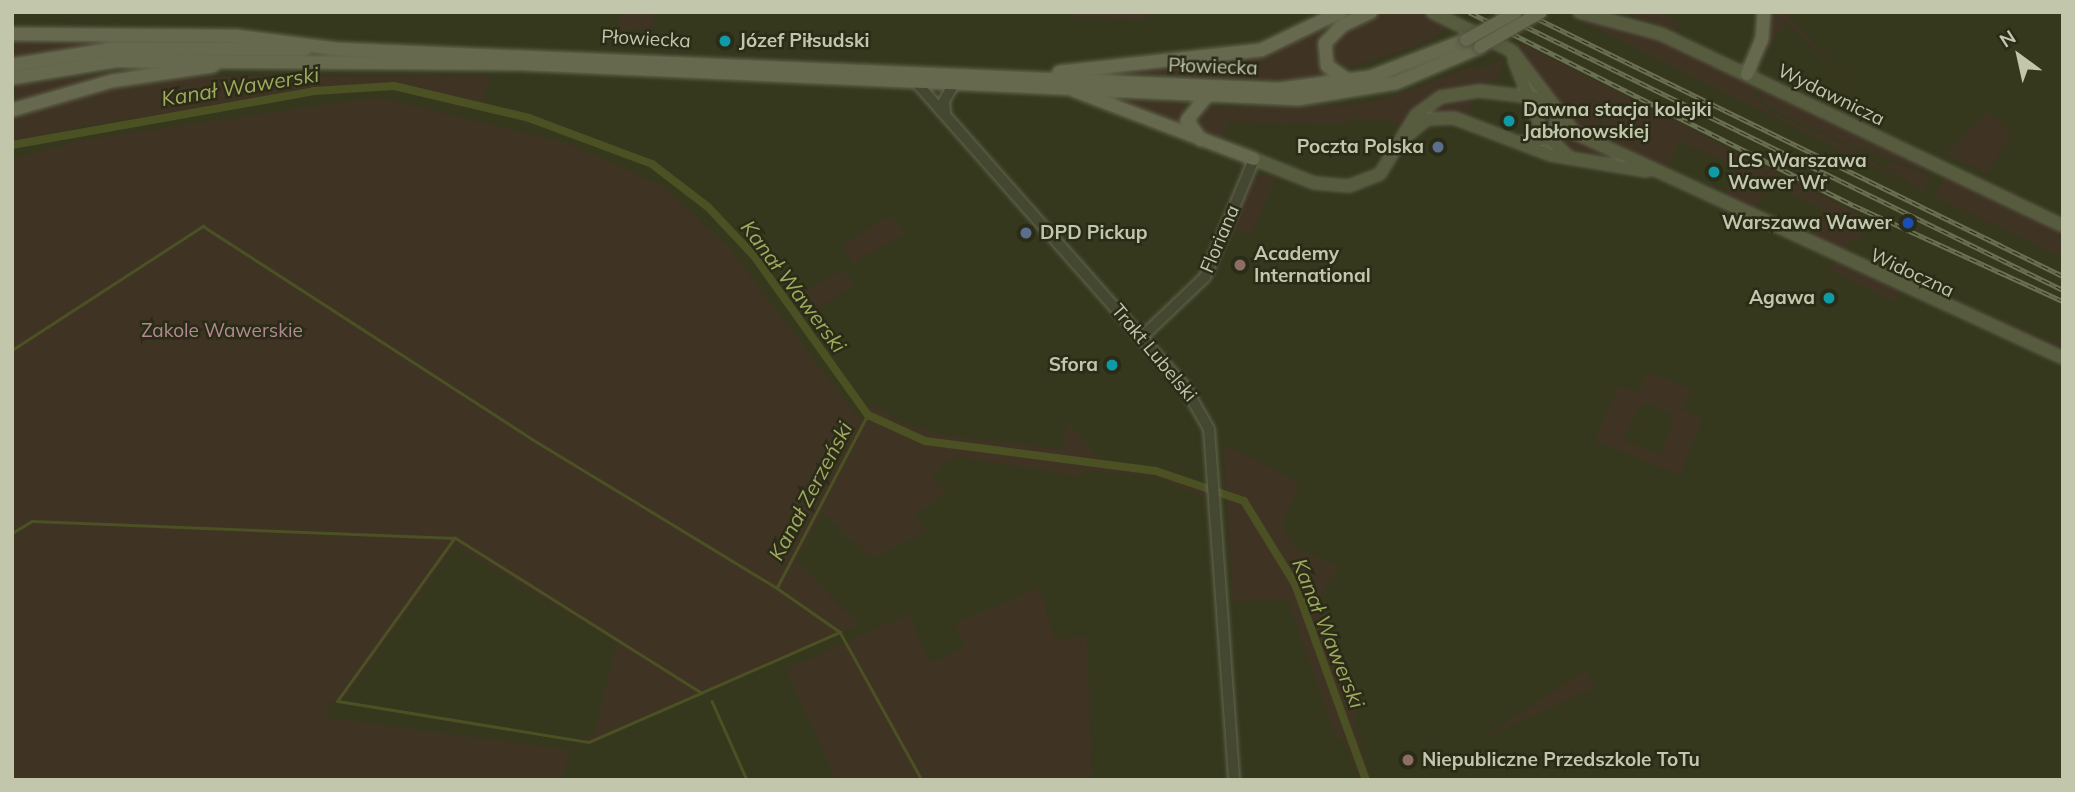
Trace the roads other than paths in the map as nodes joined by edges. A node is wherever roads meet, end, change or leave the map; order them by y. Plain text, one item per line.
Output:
1 (1340, 12) edge
2 (1371, 12) edge
3 (1432, 12) edge
4 (1516, 12) edge
5 (1541, 12) edge
6 (1578, 12) edge
7 (1764, 12) edge
8 (12, 34) edge
9 (1501, 44) junction
10 (337, 49) junction
11 (228, 61) junction
12 (12, 65) edge
13 (1520, 71) junction
14 (1747, 74) junction
15 (1036, 75) junction
16 (12, 78) edge
17 (915, 81) junction
18 (955, 82) junction
19 (1351, 82) junction
20 (1065, 86) junction
21 (1507, 94) junction
22 (1207, 96) junction
23 (1529, 96) junction
24 (1553, 109) junction
25 (12, 110) edge
26 (945, 111) junction
27 (1547, 139) junction
28 (1516, 141) junction
29 (1204, 142) junction
30 (1401, 142) junction
31 (1254, 159) junction
32 (1573, 159) junction
33 (1671, 178) junction
34 (2063, 226) edge
35 (1142, 337) junction
36 (2063, 358) edge
37 (1234, 780) edge

1 - 15 main road
2 - 19 main road
3 - 9 main road
4 - 19 main road, Płowiecka, bridge
5 - 22 main road, Płowiecka, bridge
6 - 14 main road, Wydawnicza
7 - 14 main road
8 - 10 main road, Płowiecka
9 - 13 main road
9 - 24 main road, Widoczna
10 - 12 main road
10 - 15 main road, Płowiecka
11 - 16 main road
11 - 17 main road, Płowiecka
11 - 25 main road
13 - 21 main road
13 - 23 main road
14 - 34 main road, Wydawnicza
15 - 19 main road, Płowiecka
17 - 18 main road, Płowiecka
17 - 26 street, Trakt Lubelski
18 - 20 main road, Płowiecka
18 - 26 street
20 - 22 main road, Płowiecka
20 - 29 main road
21 - 23 main road, Widoczna
21 - 30 main road, Widoczna
22 - 29 main road
23 - 24 main road, Widoczna
23 - 27 main road, Widoczna
24 - 27 main road
24 - 33 main road, Widoczna
26 - 35 street, Trakt Lubelski
27 - 28 main road
27 - 32 main road, Widoczna
28 - 30 main road, Widoczna
28 - 32 main road, Widoczna
29 - 31 main road
30 - 31 main road, Widoczna
31 - 35 street, Floriana
32 - 33 main road, Widoczna
33 - 36 main road, Widoczna
35 - 37 street, Trakt Lubelski

